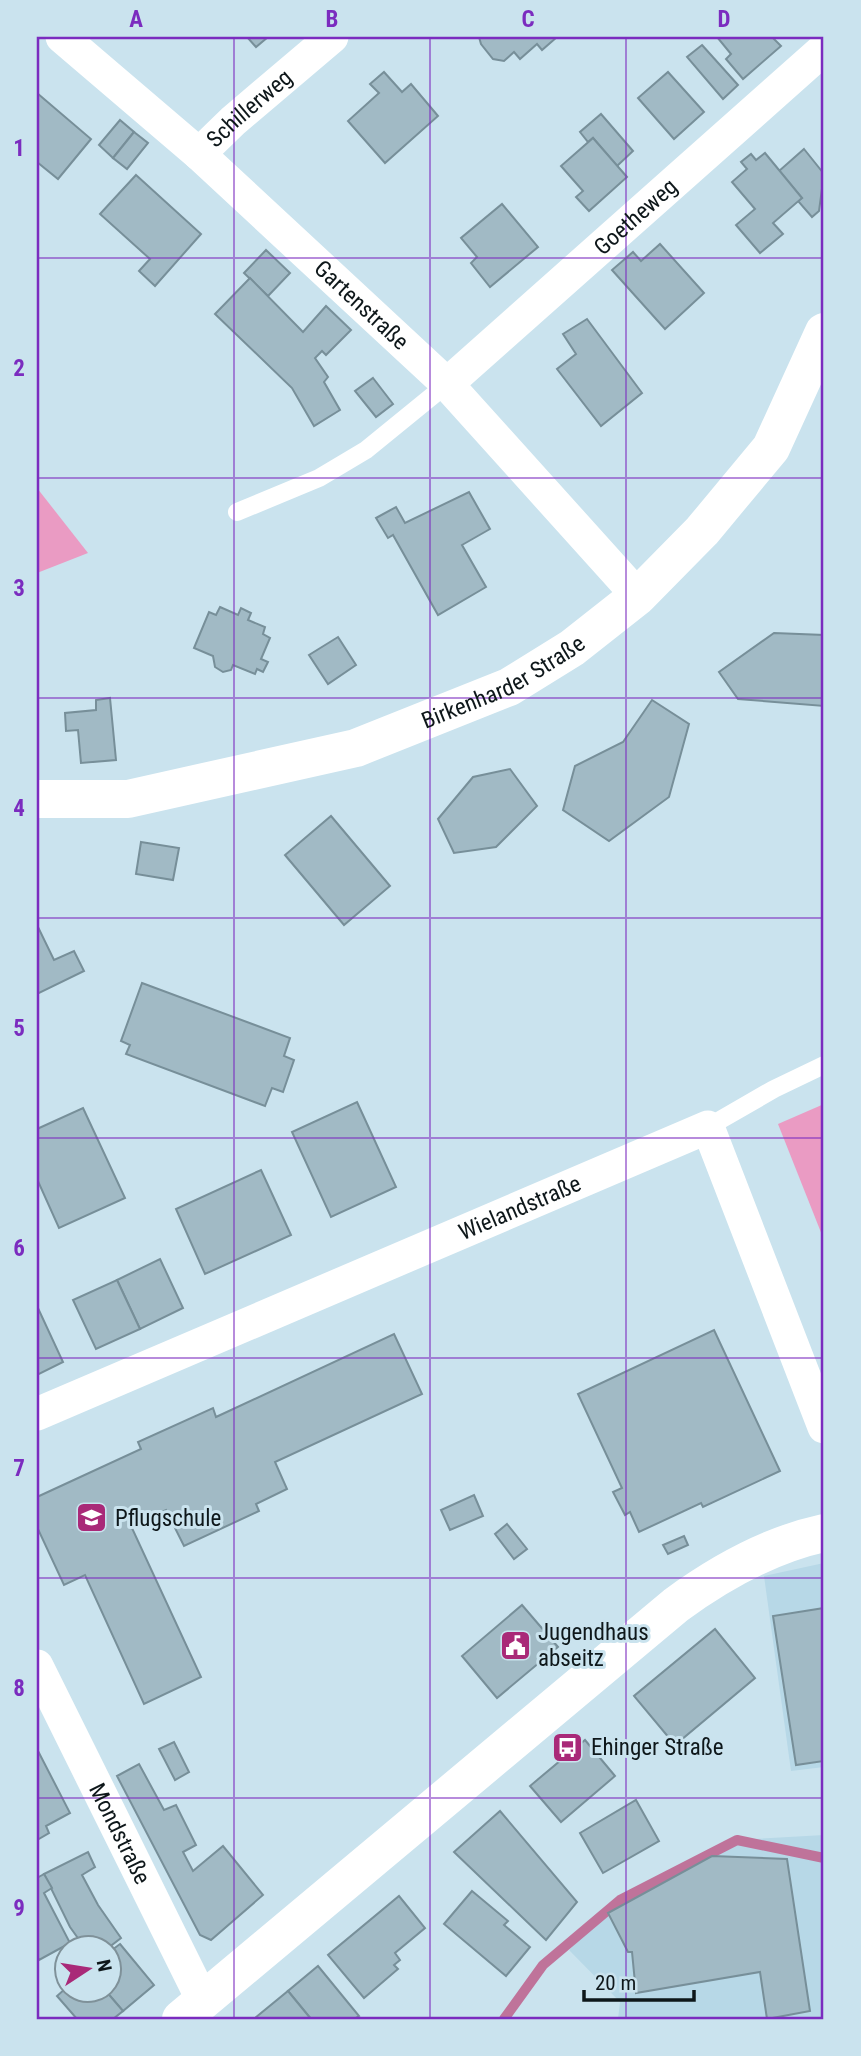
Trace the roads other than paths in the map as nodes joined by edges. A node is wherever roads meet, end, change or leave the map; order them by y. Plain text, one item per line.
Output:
1 (62, 37) edge
2 (332, 37) edge
3 (824, 49) edge
4 (200, 154) junction
5 (824, 332) edge
6 (447, 384) junction
7 (237, 512) dead end
8 (638, 596) junction
9 (37, 799) edge
10 (824, 1065) edge
11 (708, 1127) junction
12 (37, 1414) edge
13 (824, 1427) edge
14 (824, 1533) edge
15 (37, 1666) edge
16 (192, 2010) edge

1 - 4 street, Gartenstraße
2 - 4 street, Schillerweg
3 - 6 street, Goetheweg
4 - 6 street, Gartenstraße
5 - 8 main road, Birkenharder Straße
6 - 7 lane
6 - 8 street, Gartenstraße
8 - 9 main road, Birkenharder Straße
10 - 11 lane
11 - 12 street, Wielandstraße
11 - 13 street
14 - 16 main road
15 - 16 street, Mondstraße

